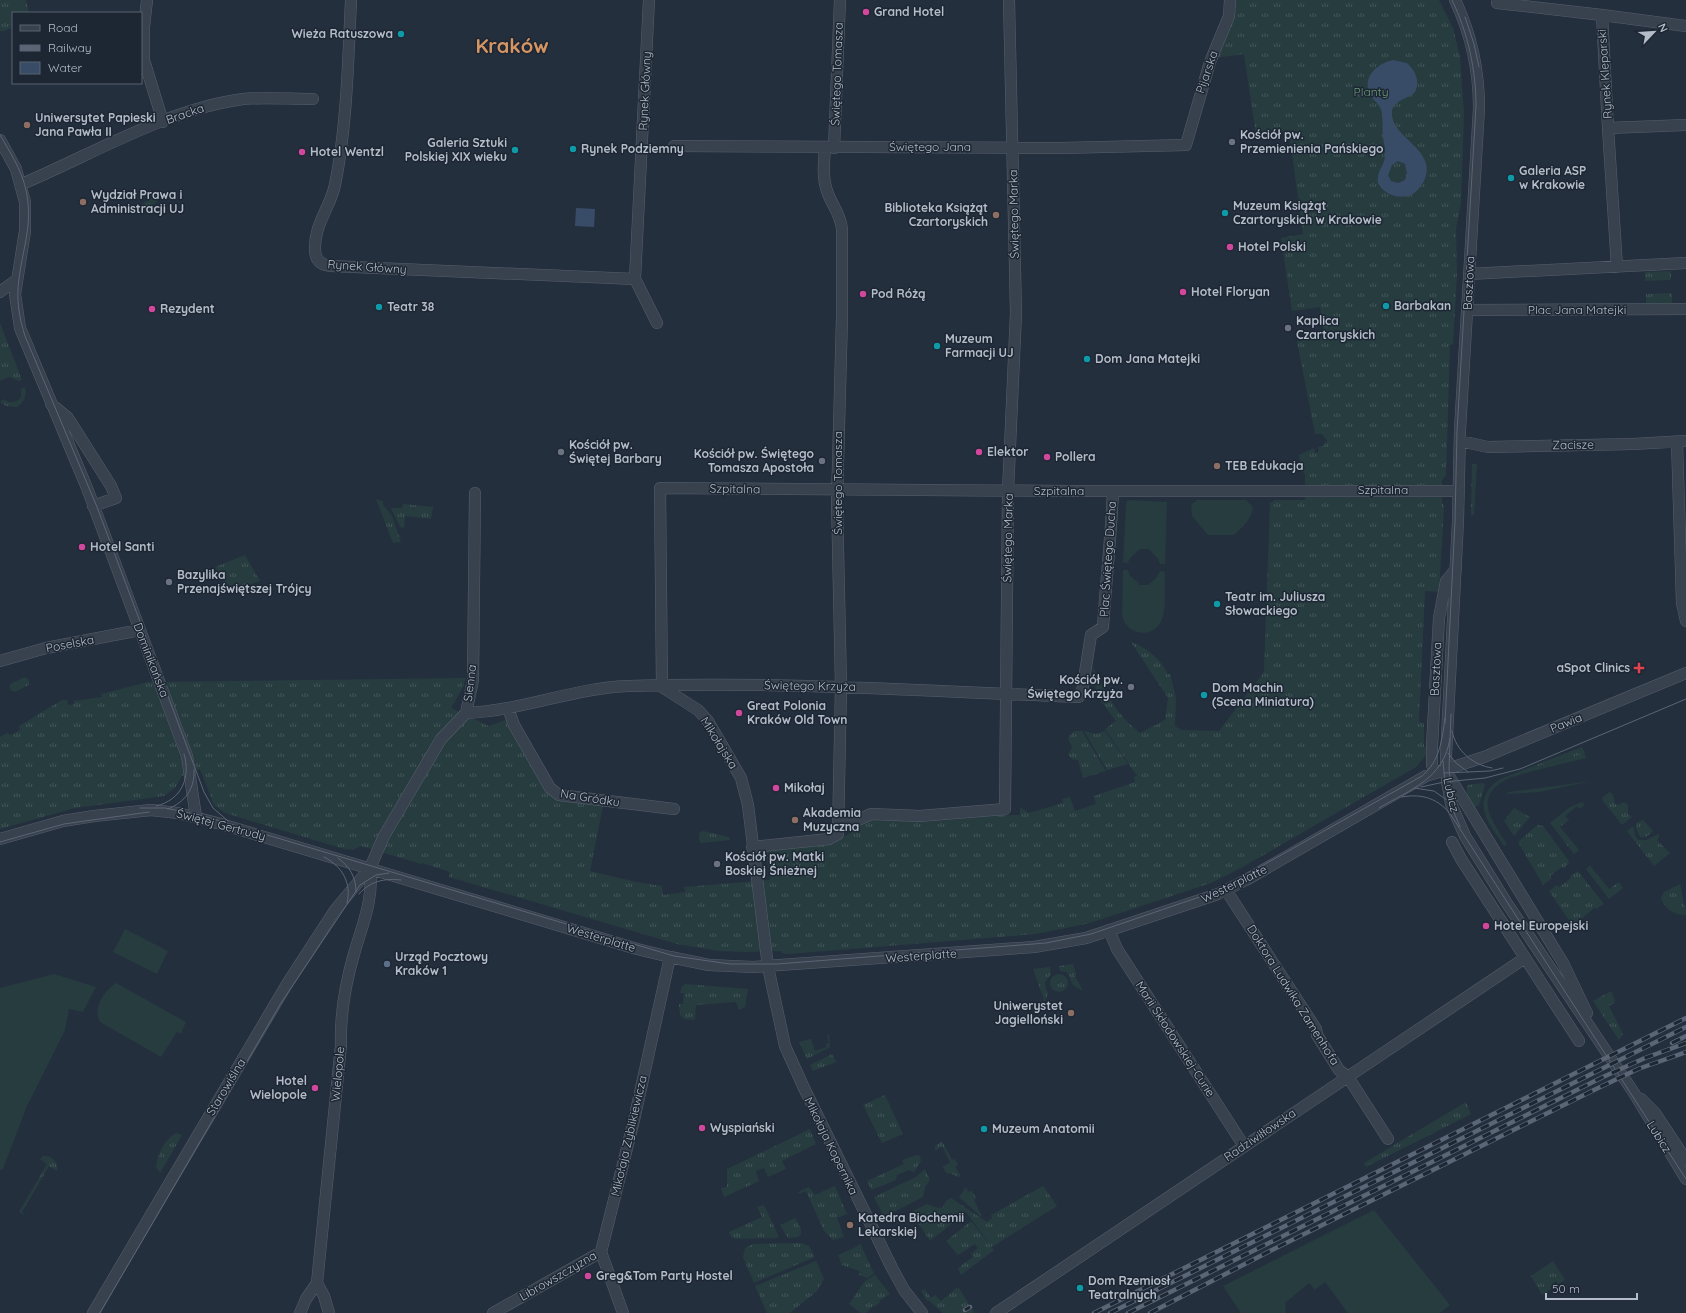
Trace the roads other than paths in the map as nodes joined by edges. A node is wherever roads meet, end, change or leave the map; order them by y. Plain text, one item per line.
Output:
1 (147, 0) edge
2 (351, 0) edge
3 (649, 0) edge
4 (840, 0) edge
5 (1009, 0) edge
6 (1230, 0) edge
7 (1455, 0) edge
8 (1497, 3) dead end
9 (1602, 15) junction
10 (1686, 26) edge
11 (313, 99) dead end
12 (163, 122) junction
13 (1686, 125) edge
14 (1608, 128) junction
15 (0, 140) edge
16 (1186, 145) joint
17 (674, 146) dead end
18 (1012, 147) junction
19 (830, 148) junction
20 (22, 184) junction
21 (1686, 263) edge
22 (1617, 267) junction
23 (1469, 274) junction
24 (636, 279) junction
25 (15, 285) junction
26 (0, 292) edge
27 (1686, 309) edge
28 (1467, 310) junction
29 (657, 323) dead end
30 (50, 404) junction
31 (1460, 441) junction
32 (1682, 442) edge
33 (837, 491) junction
34 (1008, 491) junction
35 (1112, 491) junction
36 (1459, 491) junction
37 (475, 493) dead end
38 (93, 506) junction
39 (1686, 621) edge
40 (1103, 627) joint
41 (140, 630) junction
42 (0, 661) edge
43 (1686, 673) edge
44 (841, 686) junction
45 (662, 687) junction
46 (1007, 694) junction
47 (508, 708) junction
48 (466, 713) junction
49 (1440, 771) junction
50 (674, 809) dead end
51 (196, 816) junction
52 (838, 823) junction
53 (0, 839) edge
54 (1452, 842) dead end
55 (752, 847) junction
56 (370, 868) junction
57 (1226, 890) junction
58 (1109, 930) junction
59 (670, 957) junction
60 (1525, 958) junction
61 (768, 967) junction
62 (1594, 1033) junction
63 (1579, 1041) dead end
64 (1348, 1077) junction
65 (1634, 1094) junction
66 (1388, 1139) dead end
67 (1244, 1146) junction
68 (1686, 1160) edge
69 (1686, 1179) edge
70 (601, 1252) junction
71 (317, 1283) junction
72 (93, 1313) edge
73 (300, 1313) edge
74 (330, 1313) edge
75 (493, 1313) edge
76 (623, 1313) edge
77 (922, 1313) edge
78 (996, 1313) edge

1 - 12 street
2 - 24 street, Rynek Główny
3 - 24 street, Rynek Główny
4 - 19 street, Świętego Tomasza
5 - 18 street, Świętego Marka
6 - 16 street, Pijarska
7 - 23 street, Basztowa
8 - 9 street, Rynek Kleparski
9 - 10 street, Rynek Kleparski
9 - 14 street, Rynek Kleparski
11 - 12 street, Bracka
12 - 20 street, Bracka
13 - 14 street, Rynek Kleparski
14 - 22 street
15 - 20 street, Dominikańska
16 - 18 street, Świętego Jana
17 - 19 street, Świętego Jana
18 - 19 street, Świętego Jana
18 - 34 street, Świętego Marka
19 - 33 street, Świętego Tomasza
20 - 25 street, Dominikańska
21 - 22 street
22 - 23 street
23 - 28 street, Basztowa
24 - 29 street, Rynek Główny
25 - 26 street
25 - 30 street, Dominikańska
27 - 28 street, Plac Jana Matejki
28 - 31 street, Basztowa
30 - 38 street, Dominikańska
30 - 38 street
31 - 32 street, Zacisze
31 - 36 street, Basztowa
32 - 39 street
33 - 34 street, Szpitalna
33 - 44 street, Świętego Tomasza
33 - 45 street, Szpitalna
34 - 35 street, Szpitalna
34 - 46 street, Świętego Marka
35 - 36 street, Szpitalna
35 - 40 street, Plac Świętego Ducha
36 - 49 street, Basztowa
37 - 48 street, Sienna
38 - 41 street, Dominikańska
40 - 46 street, Świętego Krzyża
41 - 42 street, Poselska
41 - 51 street, Dominikańska
43 - 49 street, Pawia
44 - 45 street, Świętego Krzyża
44 - 46 street, Świętego Krzyża
44 - 52 street, Świętego Tomasza
45 - 47 street, Świętego Krzyża
45 - 55 street, Mikołajska
46 - 52 street, Świętego Marka
47 - 48 street, Świętego Krzyża
47 - 50 street, Na Gródku
48 - 56 street, Sienna
49 - 57 street, Westerplatte
49 - 62 street, Lubicz
49 - 62 street, Lubicz
51 - 53 street, Świętej Gertrudy
51 - 56 street, Świętej Gertrudy
52 - 55 street
54 - 60 street
55 - 61 street, Mikołajska
56 - 59 street, Westerplatte
56 - 71 street, Wielopole
56 - 72 street, Starowiślna
57 - 58 street, Westerplatte
57 - 64 street, Doktora Ludwika Zamenhofa
58 - 61 street, Westerplatte
58 - 67 street, Marii Skłodowskiej-Curie
59 - 61 street, Westerplatte
59 - 70 street, Mikołaja Zyblikiewicza
60 - 63 street
60 - 64 street, Radziwiłłowska
61 - 77 street, Mikołaja Kopernika
62 - 65 street, Lubicz
64 - 66 street, Doktora Ludwika Zamenhofa
64 - 67 street, Radziwiłłowska
65 - 68 street, Lubicz
65 - 69 street, Lubicz
67 - 78 street, Radziwiłłowska
70 - 75 street, Librowszczyzna
70 - 76 street
71 - 73 street, Wielopole
71 - 74 street

